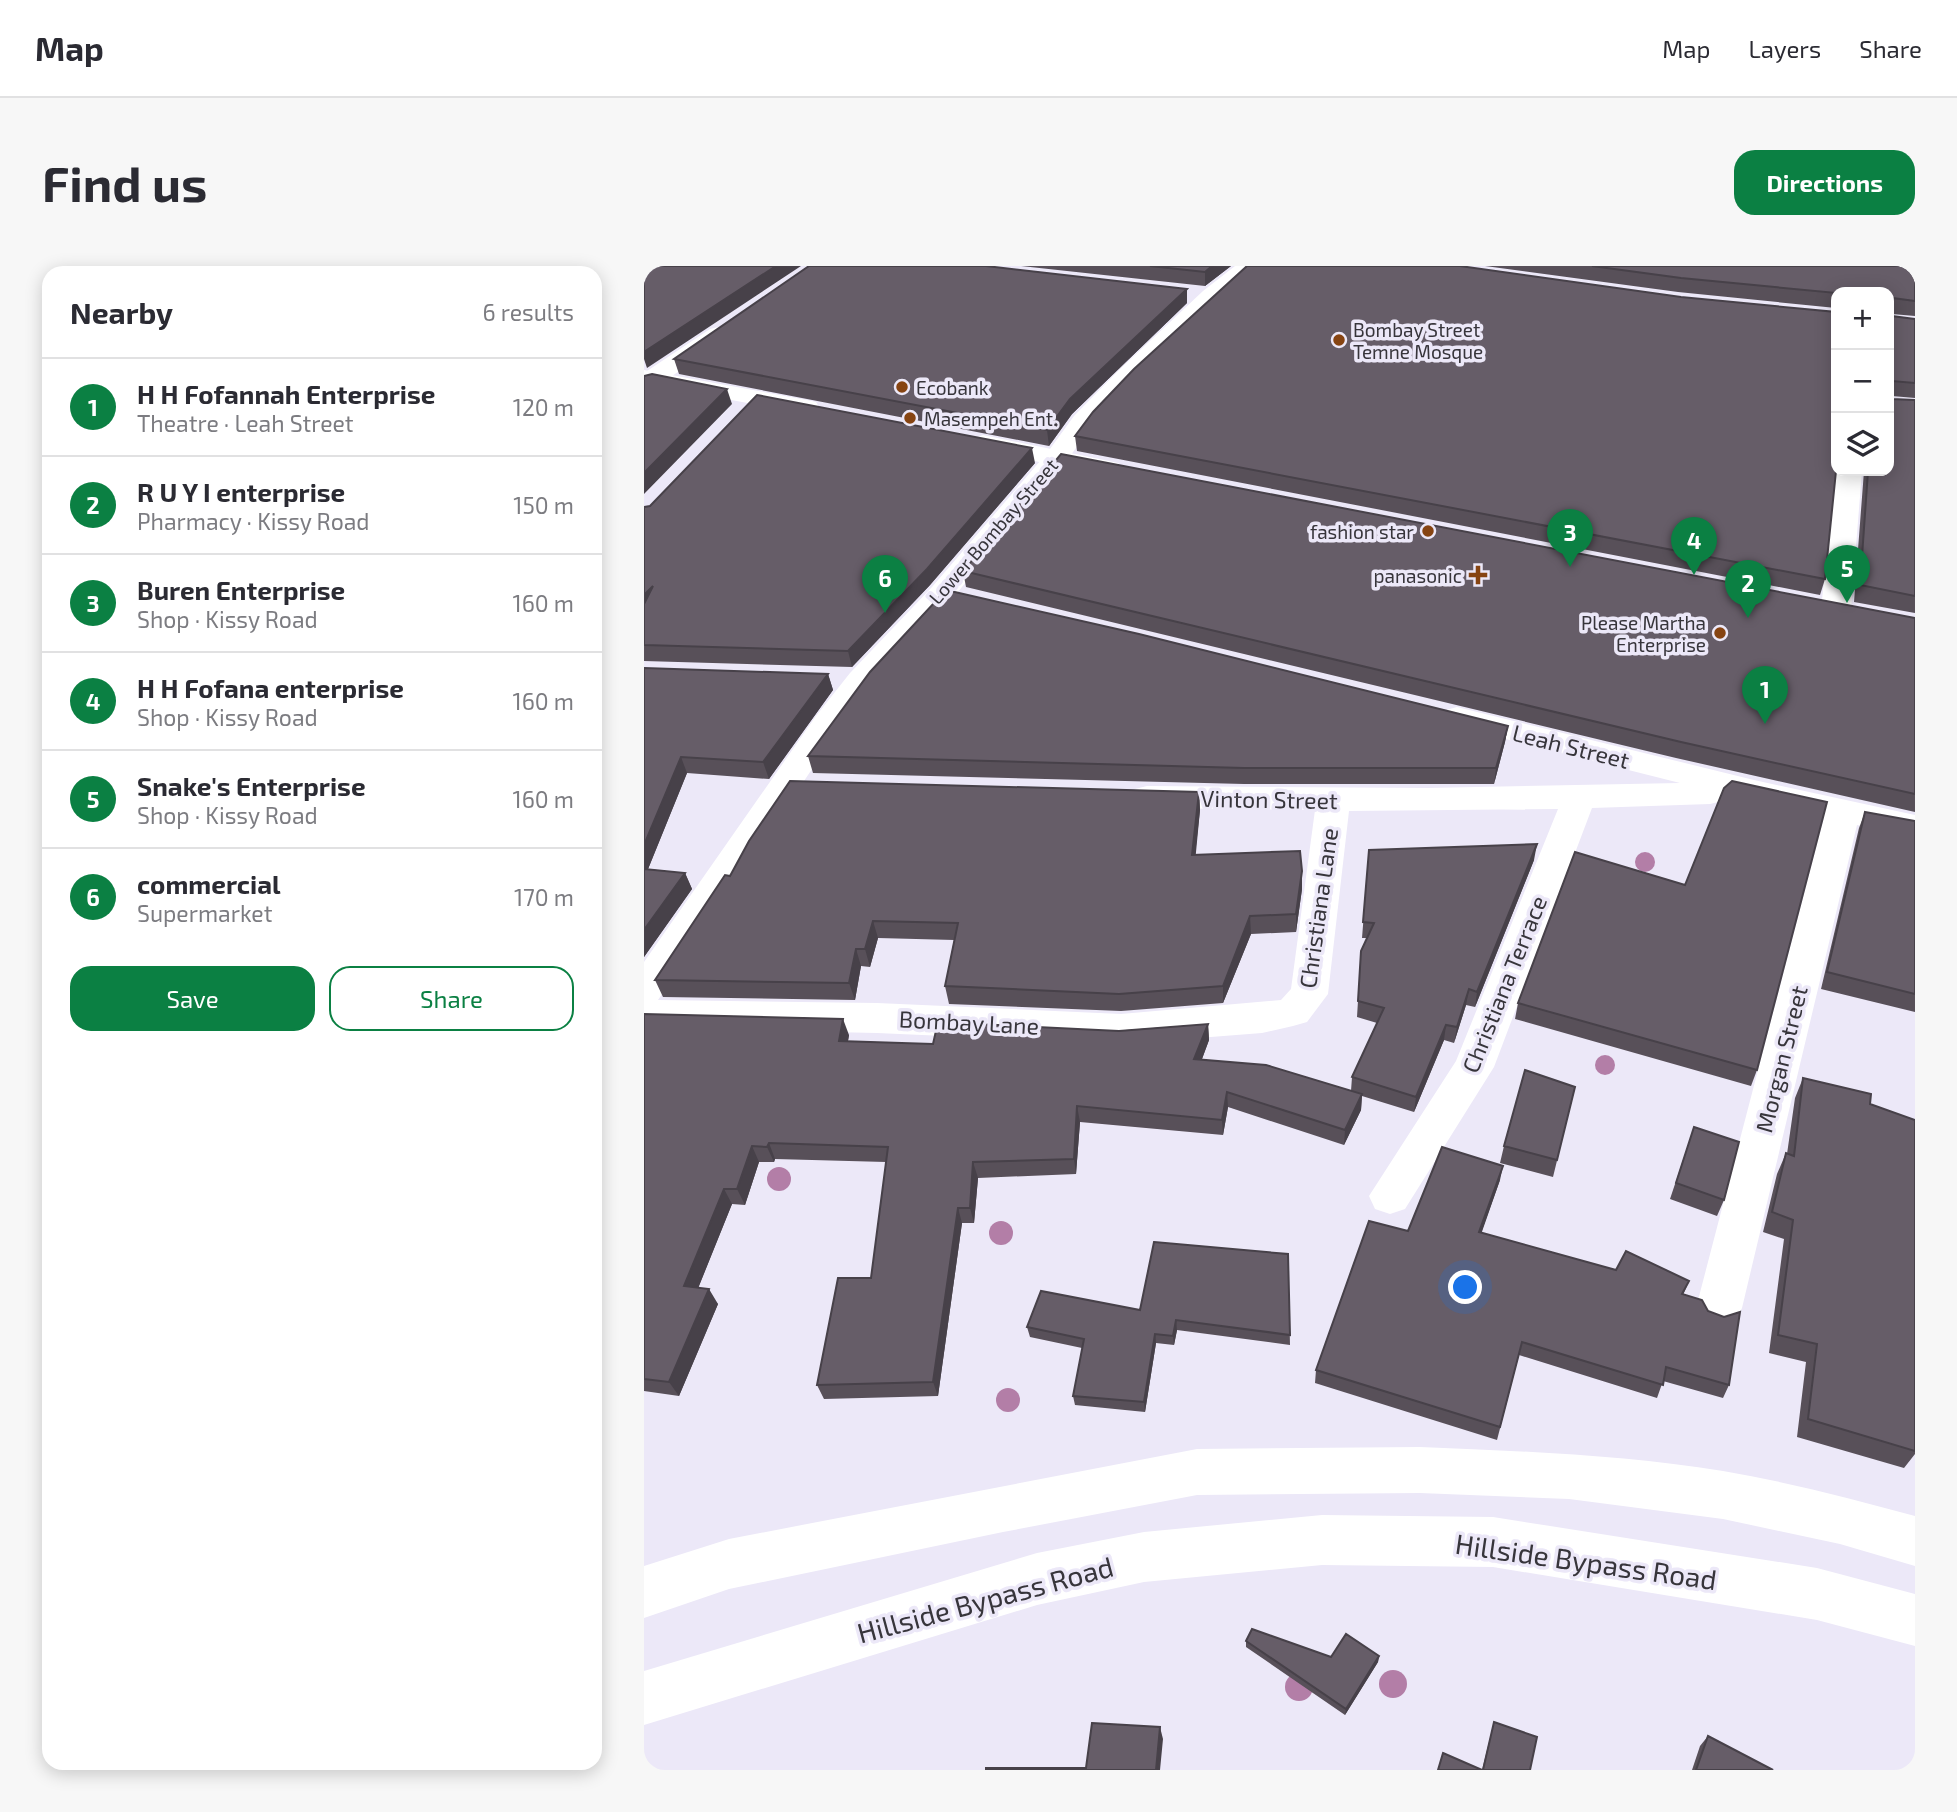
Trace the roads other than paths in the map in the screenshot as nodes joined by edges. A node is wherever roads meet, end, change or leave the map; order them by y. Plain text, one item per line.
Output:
1 (1248, 266) edge
2 (738, 321) edge
3 (646, 380) edge
4 (838, 414) edge
5 (961, 439) edge
6 (1056, 458) junction
7 (1136, 474) edge
8 (1849, 476) edge
9 (942, 593) junction
10 (980, 601) edge
11 (1836, 609) edge
12 (821, 679) edge
13 (861, 680) junction
14 (1433, 710) edge
15 (784, 785) junction
16 (824, 787) edge
17 (1754, 791) junction
18 (1120, 796) edge
19 (1579, 799) junction
20 (1333, 800) junction
21 (1843, 811) junction
22 (1915, 825) edge
23 (658, 944) edge
24 (644, 991) edge
25 (1293, 1012) joint
26 (644, 1014) edge
27 (1390, 1196) dead end
28 (1719, 1308) dead end
29 (1915, 1541) edge
30 (644, 1592) edge
31 (1915, 1620) edge
32 (644, 1698) edge

1 - 6 street, Lower Bombay Street
2 - 3 street
3 - 4 street
5 - 6 street
6 - 7 street
6 - 9 street, Lower Bombay Street
8 - 11 street
9 - 10 street
9 - 13 street, Lower Bombay Street
12 - 13 street
13 - 15 street, Lower Bombay Street
14 - 17 street, Leah Street
15 - 16 street
15 - 23 street, Lower Bombay Street
17 - 19 street, Vinton Street
17 - 21 street, Leah Street
18 - 20 street, Vinton Street
19 - 20 street, Vinton Street
19 - 27 street, Christiana Terrace
20 - 25 street, Christiana Lane
21 - 22 street, Leah Street
21 - 28 street, Morgan Street
23 - 24 street, Lower Bombay Street
25 - 26 street, Bombay Lane
29 - 30 street
31 - 32 street, Hillside Bypass Road

